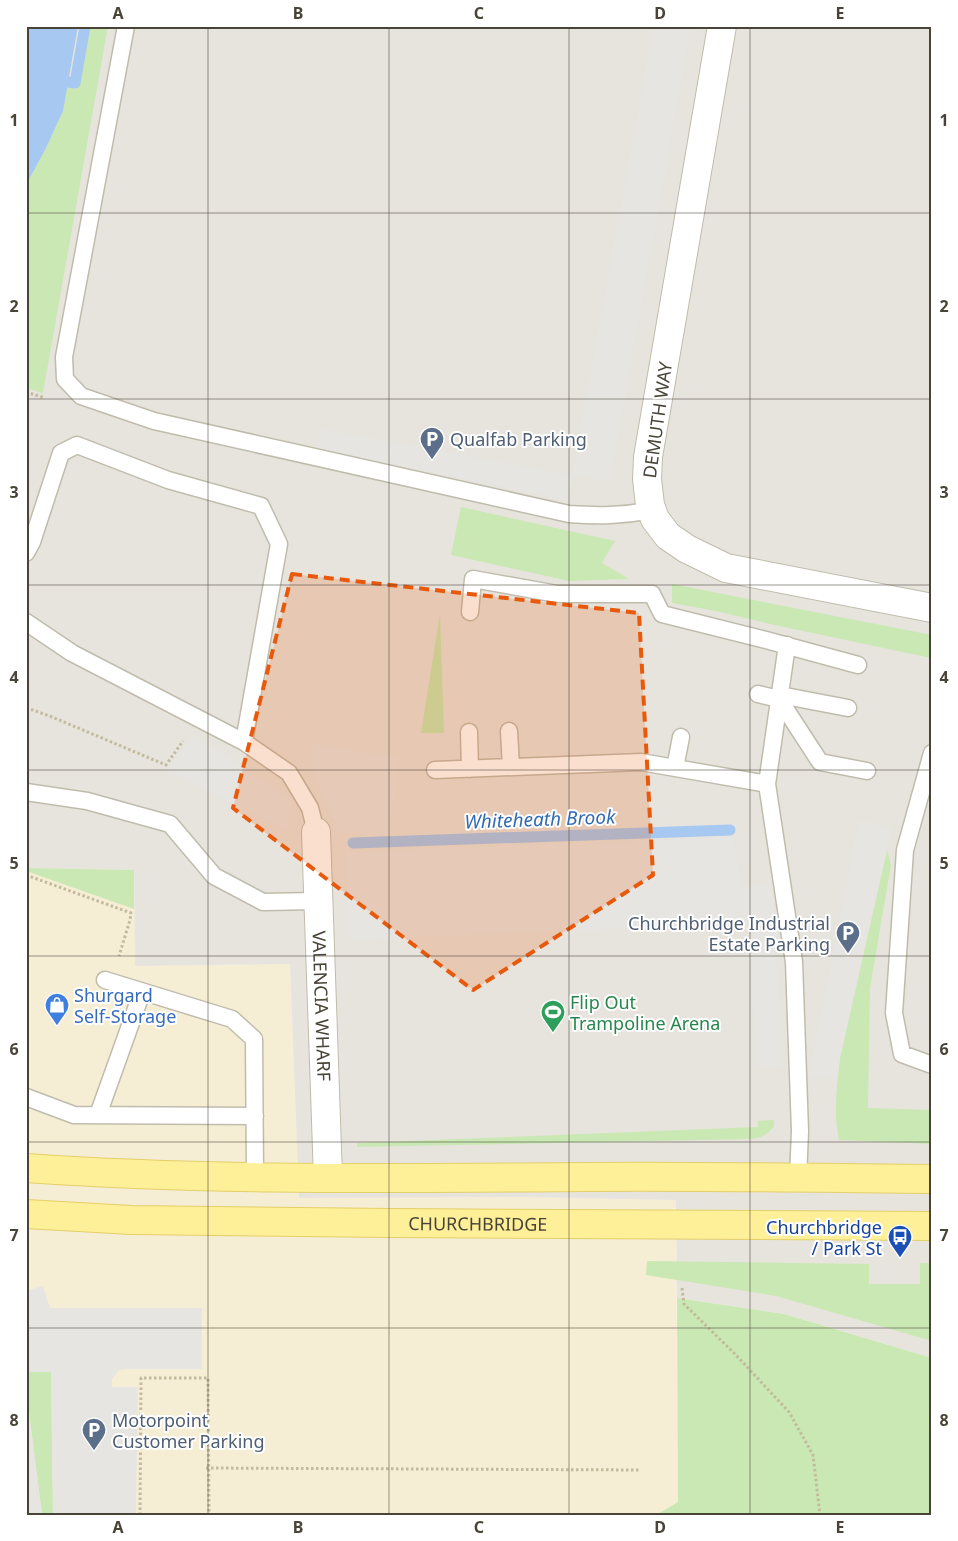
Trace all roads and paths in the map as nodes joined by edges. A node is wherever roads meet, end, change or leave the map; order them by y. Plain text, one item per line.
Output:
1 (126, 26) edge
2 (722, 26) edge
3 (652, 510) junction
4 (26, 553) edge
5 (932, 608) edge
6 (470, 612) dead end
7 (26, 622) edge
8 (787, 645) junction
9 (858, 665) dead end
10 (758, 694) dead end
11 (779, 697) junction
12 (848, 708) dead end
13 (26, 709) edge
14 (199, 718) junction
15 (509, 731) dead end
16 (469, 732) dead end
17 (681, 737) dead end
18 (244, 742) junction
19 (932, 753) edge
20 (512, 767) junction
21 (674, 768) junction
22 (470, 769) junction
23 (435, 770) dead end
24 (867, 771) dead end
25 (767, 784) junction
26 (26, 792) edge
27 (316, 832) joint
28 (26, 875) edge
29 (318, 901) junction
30 (108, 981) joint
31 (142, 992) junction
32 (932, 1065) edge
33 (26, 1098) edge
34 (98, 1115) junction
35 (255, 1116) junction
36 (26, 1168) edge
37 (255, 1177) junction
38 (328, 1178) junction
39 (798, 1178) junction
40 (932, 1179) edge
41 (26, 1214) edge
42 (932, 1226) edge
43 (682, 1288) dead end
44 (208, 1468) junction
45 (641, 1470) dead end
46 (140, 1515) edge
47 (209, 1515) edge
48 (820, 1515) edge

1 - 3 lane
2 - 3 street, DEMUTH WAY
3 - 5 street, DEMUTH WAY
4 - 18 lane
6 - 8 lane
7 - 14 lane
8 - 9 lane
8 - 11 lane
10 - 11 lane
11 - 12 lane
11 - 24 lane
11 - 25 lane
13 - 14 path
14 - 18 lane
15 - 20 lane
16 - 22 lane
17 - 21 lane
18 - 27 lane
19 - 32 lane
20 - 21 lane
20 - 22 lane
21 - 25 lane
22 - 23 lane
25 - 39 lane
26 - 29 lane
27 - 29 street, VALENCIA WHARF
28 - 30 path
29 - 38 street, VALENCIA WHARF
30 - 31 lane
31 - 34 lane
31 - 35 lane
33 - 34 lane
34 - 35 lane
35 - 37 lane
36 - 37 main road
37 - 38 main road
38 - 39 main road
39 - 40 main road
41 - 42 main road, CHURCHBRIDGE
43 - 48 path
44 - 45 path
44 - 46 path
44 - 47 path

